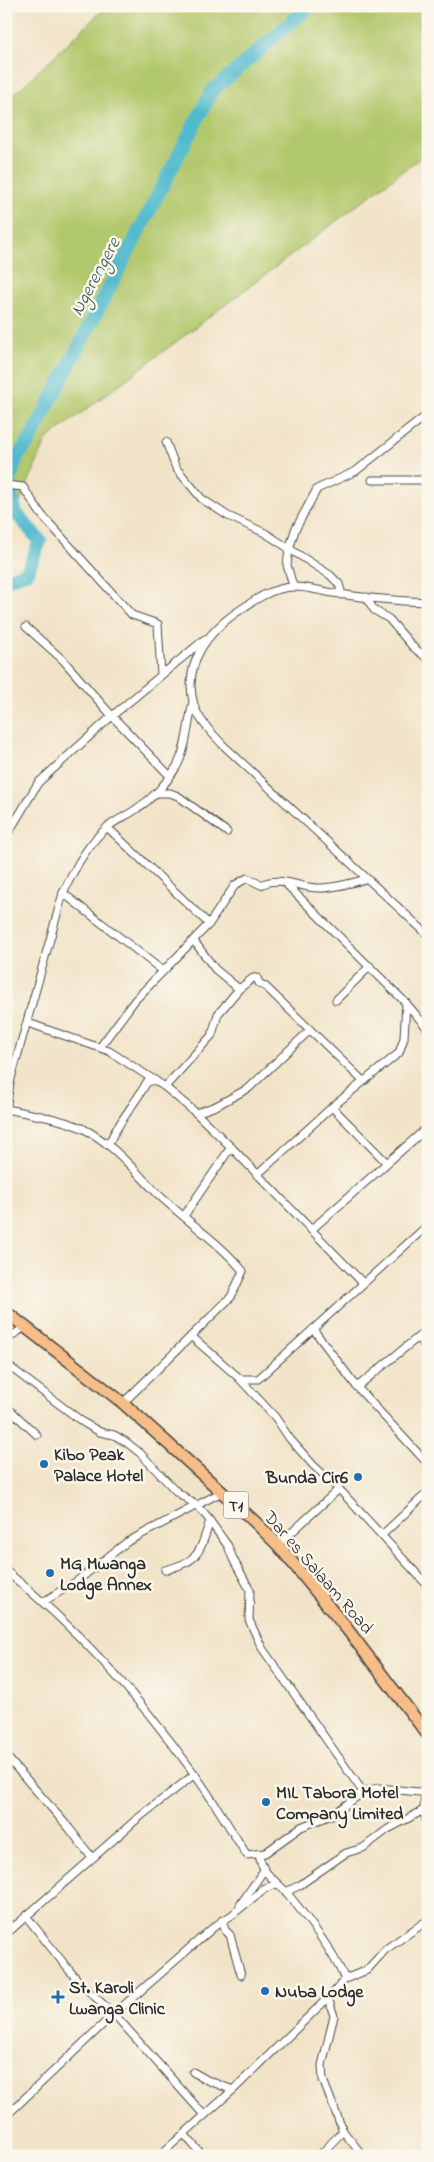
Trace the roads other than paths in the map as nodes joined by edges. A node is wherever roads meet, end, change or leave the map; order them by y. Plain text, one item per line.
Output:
1 (428, 417) edge
2 (166, 442) dead end
3 (372, 480) dead end
4 (428, 480) edge
5 (6, 484) edge
6 (289, 550) junction
7 (293, 586) junction
8 (342, 595) junction
9 (366, 597) junction
10 (428, 602) edge
11 (26, 627) dead end
12 (207, 637) junction
13 (428, 658) edge
14 (161, 675) junction
15 (193, 700) junction
16 (112, 716) junction
17 (170, 776) junction
18 (156, 793) junction
19 (108, 827) junction
20 (227, 832) dead end
21 (6, 837) edge
22 (366, 879) junction
23 (284, 881) junction
24 (63, 893) junction
25 (209, 924) junction
26 (428, 935) edge
27 (194, 941) junction
28 (370, 966) junction
29 (163, 971) junction
30 (239, 989) junction
31 (336, 1000) dead end
32 (406, 1003) junction
33 (28, 1023) junction
34 (428, 1029) edge
35 (310, 1030) junction
36 (100, 1046) junction
37 (155, 1080) junction
38 (363, 1081) junction
39 (165, 1087) junction
40 (332, 1107) junction
41 (7, 1109) edge
42 (196, 1113) junction
43 (428, 1127) edge
44 (108, 1145) junction
45 (231, 1147) junction
46 (386, 1162) junction
47 (258, 1175) junction
48 (184, 1216) junction
49 (428, 1225) edge
50 (310, 1230) junction
51 (363, 1283) junction
52 (6, 1312) edge
53 (27, 1326) junction
54 (313, 1329) junction
55 (428, 1329) edge
56 (191, 1336) junction
57 (418, 1338) junction
58 (6, 1340) edge
59 (428, 1349) edge
60 (6, 1364) edge
61 (240, 1379) junction
62 (357, 1387) junction
63 (122, 1402) junction
64 (6, 1406) edge
65 (37, 1435) dead end
66 (428, 1464) edge
67 (339, 1489) junction
68 (222, 1492) junction
69 (428, 1492) edge
70 (197, 1506) junction
71 (210, 1521) junction
72 (382, 1535) junction
73 (278, 1545) junction
74 (165, 1570) dead end
75 (6, 1571) edge
76 (428, 1586) edge
77 (43, 1602) junction
78 (428, 1735) edge
79 (6, 1756) edge
80 (195, 1774) junction
81 (427, 1789) edge
82 (363, 1792) junction
83 (424, 1810) junction
84 (428, 1829) edge
85 (259, 1854) junction
86 (92, 1858) junction
87 (264, 1870) junction
88 (277, 1884) junction
89 (286, 1892) junction
90 (232, 1915) junction
91 (26, 1916) junction
92 (222, 1920) junction
93 (428, 1920) edge
94 (6, 1921) edge
95 (13, 1928) junction
96 (6, 1934) edge
97 (241, 1974) dead end
98 (345, 1979) junction
99 (328, 1998) junction
100 (114, 2014) junction
101 (193, 2072) dead end
102 (233, 2090) junction
103 (204, 2115) junction
104 (6, 2116) edge
105 (343, 2131) junction
106 (184, 2134) junction
107 (159, 2156) edge
108 (203, 2156) edge
109 (319, 2156) edge
110 (363, 2156) edge

1 - 6 street
2 - 6 street
3 - 4 street
5 - 14 street
6 - 7 street
6 - 8 street
7 - 8 street
7 - 12 street
8 - 9 street
9 - 10 street
9 - 13 street
11 - 16 street
12 - 14 street
12 - 15 street
14 - 16 street
15 - 17 street
15 - 22 street
16 - 17 street
16 - 21 street
17 - 18 street
18 - 19 street
18 - 20 street
19 - 24 street
19 - 25 street
22 - 23 street
22 - 26 street
23 - 25 street
23 - 28 street
24 - 29 street
24 - 33 street
25 - 27 street
27 - 29 street
27 - 30 street
28 - 31 street
28 - 32 street
29 - 36 street
30 - 35 street
30 - 39 street
32 - 34 street
32 - 38 street
33 - 36 street
33 - 41 street
35 - 38 street
35 - 42 street
36 - 37 street
37 - 39 street
37 - 44 street
38 - 40 street
39 - 42 street
40 - 46 street
40 - 47 street
41 - 44 street
42 - 45 street
43 - 46 street
44 - 48 street
45 - 47 street
45 - 48 street
46 - 50 street
47 - 50 street
48 - 56 street
49 - 51 street
50 - 51 street
51 - 54 street
52 - 53 highway, Dar es Salaam Road / T1
53 - 58 street
53 - 63 highway, Dar es Salaam Road / T1
54 - 61 street
54 - 62 street
55 - 57 street
56 - 61 street
56 - 63 street
57 - 59 street
57 - 62 street
60 - 70 street
61 - 67 street
62 - 66 street
63 - 68 highway, Dar es Salaam Road / T1
64 - 65 street
67 - 72 street
67 - 73 street
68 - 70 street
68 - 73 highway, Dar es Salaam Road / T1
69 - 72 street
70 - 71 street
70 - 77 street
71 - 74 street
71 - 82 street
72 - 76 street
73 - 78 highway, Dar es Salaam Road / T1
75 - 77 street
77 - 80 street
79 - 86 street
80 - 85 street
80 - 86 street
81 - 82 street
81 - 83 street
82 - 85 street
83 - 84 street
83 - 89 street
85 - 87 street
86 - 91 street
87 - 88 street
87 - 90 street
88 - 89 street
88 - 90 street
89 - 98 street
90 - 92 street
91 - 95 street
91 - 100 street
92 - 97 street
92 - 100 street
93 - 98 street
94 - 95 street
95 - 96 street
98 - 99 street
99 - 102 street
99 - 105 street
100 - 103 street
100 - 104 street
101 - 102 street
102 - 103 street
103 - 106 street
105 - 109 street
105 - 110 street
106 - 107 street
106 - 108 street

